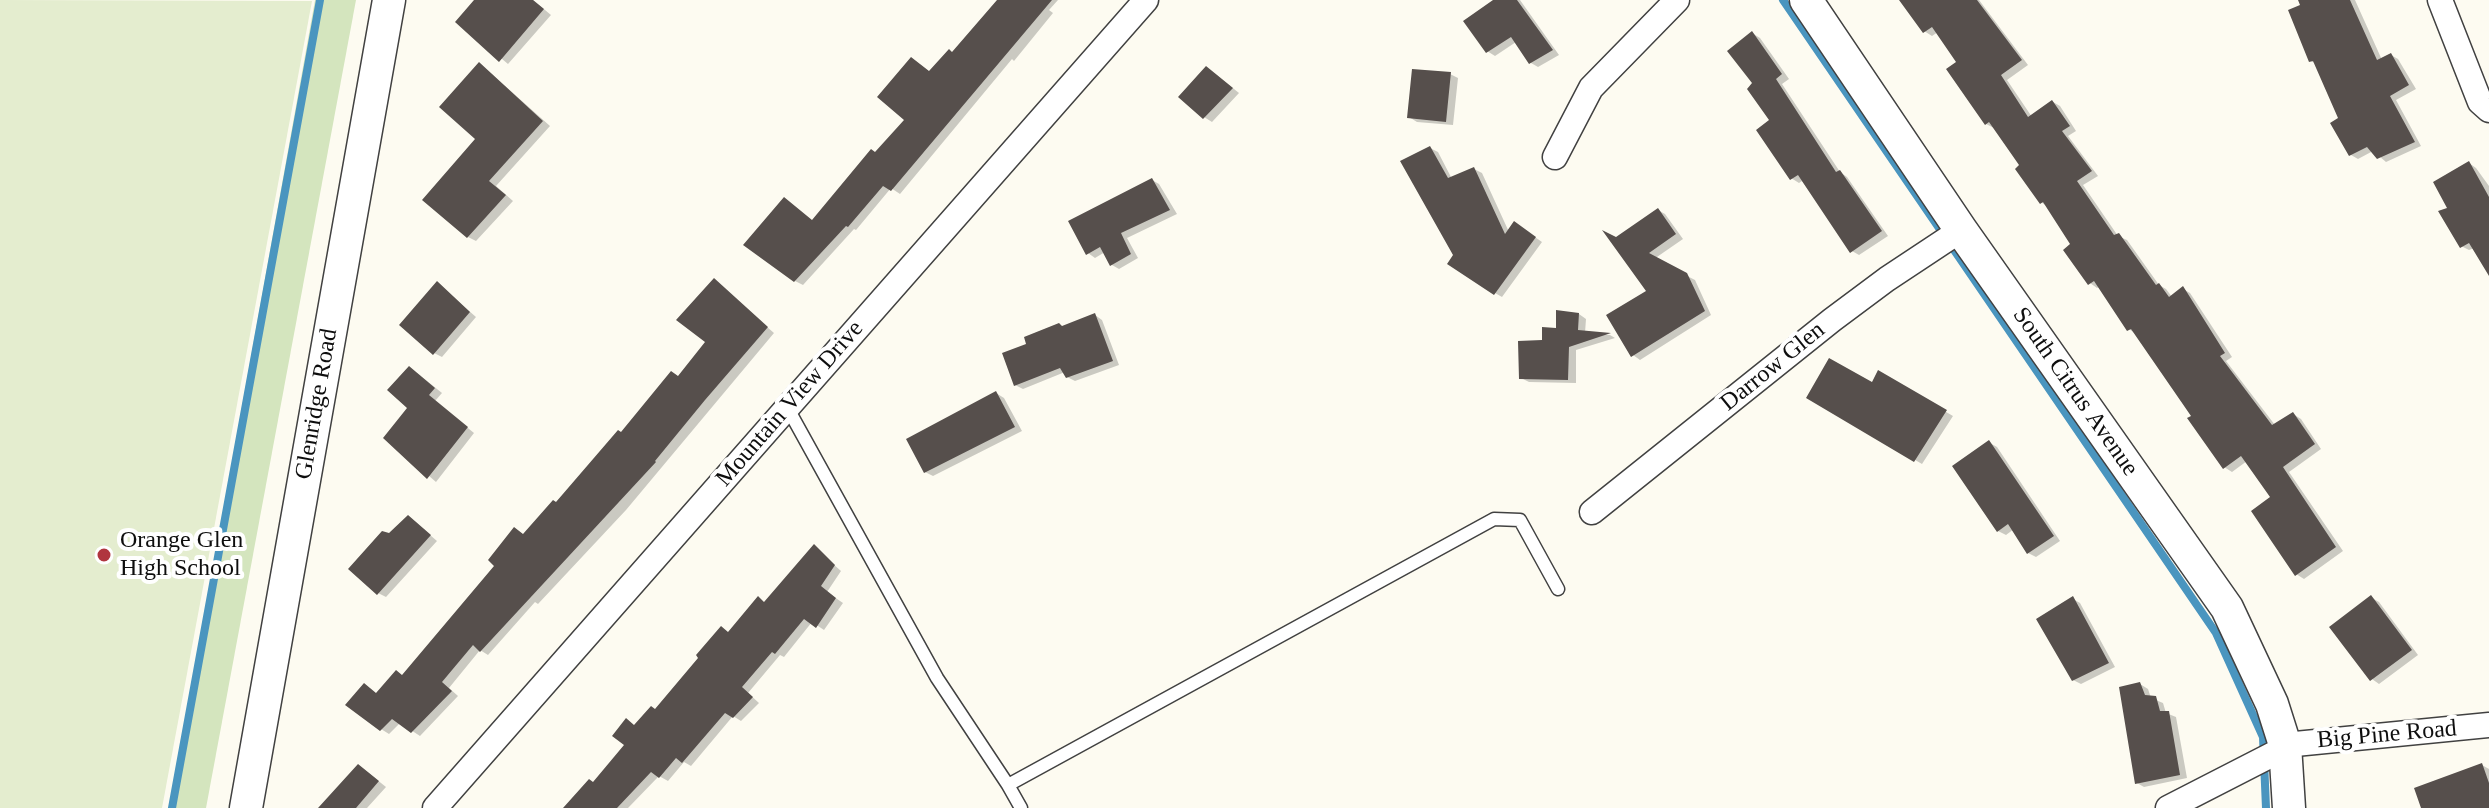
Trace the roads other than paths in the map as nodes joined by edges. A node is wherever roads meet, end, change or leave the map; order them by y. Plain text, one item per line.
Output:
1 (389, 0) edge
2 (1146, 0) edge
3 (1677, 0) edge
4 (1806, 0) edge
5 (2440, 0) edge
6 (2489, 110) edge
7 (1555, 157) dead end
8 (1961, 230) junction
9 (787, 407) junction
10 (1592, 512) dead end
11 (1558, 589) dead end
12 (2489, 725) edge
13 (2285, 746) junction
14 (1008, 785) junction
15 (246, 808) edge
16 (435, 808) edge
17 (1021, 808) edge
18 (2168, 808) edge
19 (2289, 808) edge

1 - 15 street, Glenridge Road
2 - 9 street, Mountain View Drive
3 - 7 street
4 - 8 street, South Citrus Avenue
5 - 6 street
8 - 10 street, Darrow Glen
8 - 13 street, South Citrus Avenue
9 - 14 lane
9 - 16 street, Mountain View Drive
11 - 14 lane
12 - 13 street, Big Pine Road
13 - 18 street
13 - 19 street, South Citrus Avenue
14 - 17 lane

